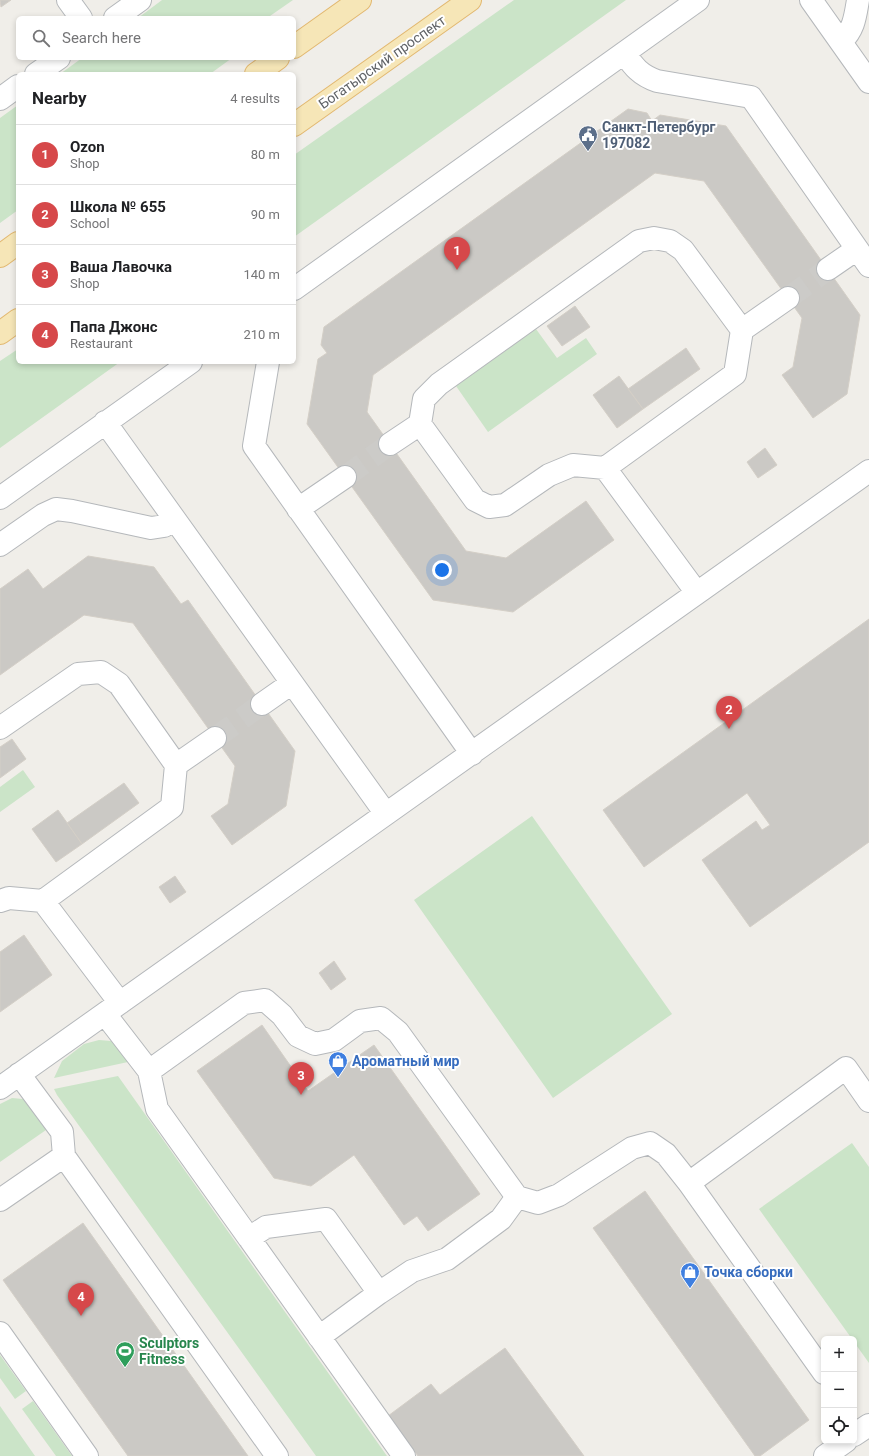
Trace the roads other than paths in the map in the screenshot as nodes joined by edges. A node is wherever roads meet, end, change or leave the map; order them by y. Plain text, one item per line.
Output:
1 (68, 0) edge
2 (140, 0) edge
3 (360, 0) edge
4 (470, 0) edge
5 (698, 0) edge
6 (810, 0) edge
7 (858, 0) edge
8 (80, 16) edge
9 (118, 16) edge
10 (841, 42) junction
11 (296, 46) edge
12 (624, 53) junction
13 (56, 60) edge
14 (275, 60) edge
15 (39, 72) edge
16 (259, 72) edge
17 (869, 82) edge
18 (16, 87) edge
19 (0, 99) edge
20 (296, 124) edge
21 (16, 244) edge
22 (0, 256) edge
23 (863, 257) edge
24 (828, 269) tunnel mouth
25 (296, 288) edge
26 (788, 298) tunnel mouth
27 (16, 321) edge
28 (742, 330) junction
29 (0, 333) edge
30 (188, 364) edge
31 (268, 364) edge
32 (105, 422) junction
33 (420, 424) junction
34 (390, 444) tunnel mouth
35 (606, 468) junction
36 (869, 471) edge
37 (345, 477) tunnel mouth
38 (0, 498) edge
39 (298, 509) junction
40 (175, 520) junction
41 (0, 545) edge
42 (697, 593) junction
43 (292, 683) junction
44 (262, 704) tunnel mouth
45 (0, 728) edge
46 (215, 738) tunnel mouth
47 (472, 754) junction
48 (176, 765) junction
49 (386, 814) junction
50 (0, 901) edge
51 (43, 901) junction
52 (112, 1009) junction
53 (149, 1071) junction
54 (19, 1074) junction
55 (0, 1088) edge
56 (869, 1101) edge
57 (64, 1156) junction
58 (688, 1183) junction
59 (517, 1197) junction
60 (0, 1200) edge
61 (249, 1238) junction
62 (379, 1293) junction
63 (0, 1333) edge
64 (319, 1337) junction
65 (823, 1372) edge
66 (839, 1444) edge
67 (87, 1456) edge
68 (277, 1456) edge
69 (404, 1456) edge
70 (825, 1456) edge

1 - 8 street
2 - 9 street
3 - 11 main road
4 - 20 main road, Богатырский проспект
5 - 12 street
6 - 10 street
7 - 10 street
10 - 17 street
12 - 23 street
12 - 25 street
13 - 15 street
14 - 16 main road
18 - 19 street
21 - 22 main road
23 - 24 street
26 - 28 street
27 - 29 main road
28 - 33 street
28 - 35 street
30 - 32 street
31 - 39 street
32 - 38 street
32 - 40 street
33 - 34 street
33 - 35 street
35 - 42 street
36 - 42 street
37 - 39 street
39 - 47 street
40 - 41 street
40 - 43 street
42 - 47 street
43 - 44 street
43 - 49 street
45 - 48 street
46 - 48 street
47 - 49 street
48 - 51 street
49 - 52 street
50 - 51 street
51 - 52 street
52 - 53 street
52 - 54 street
53 - 59 street
53 - 61 street
54 - 55 street
54 - 57 street
56 - 58 street
57 - 60 street
57 - 68 street
58 - 59 street
58 - 65 street
59 - 62 street
61 - 62 street
61 - 64 street
62 - 64 street
63 - 67 street
64 - 69 street
66 - 70 street

